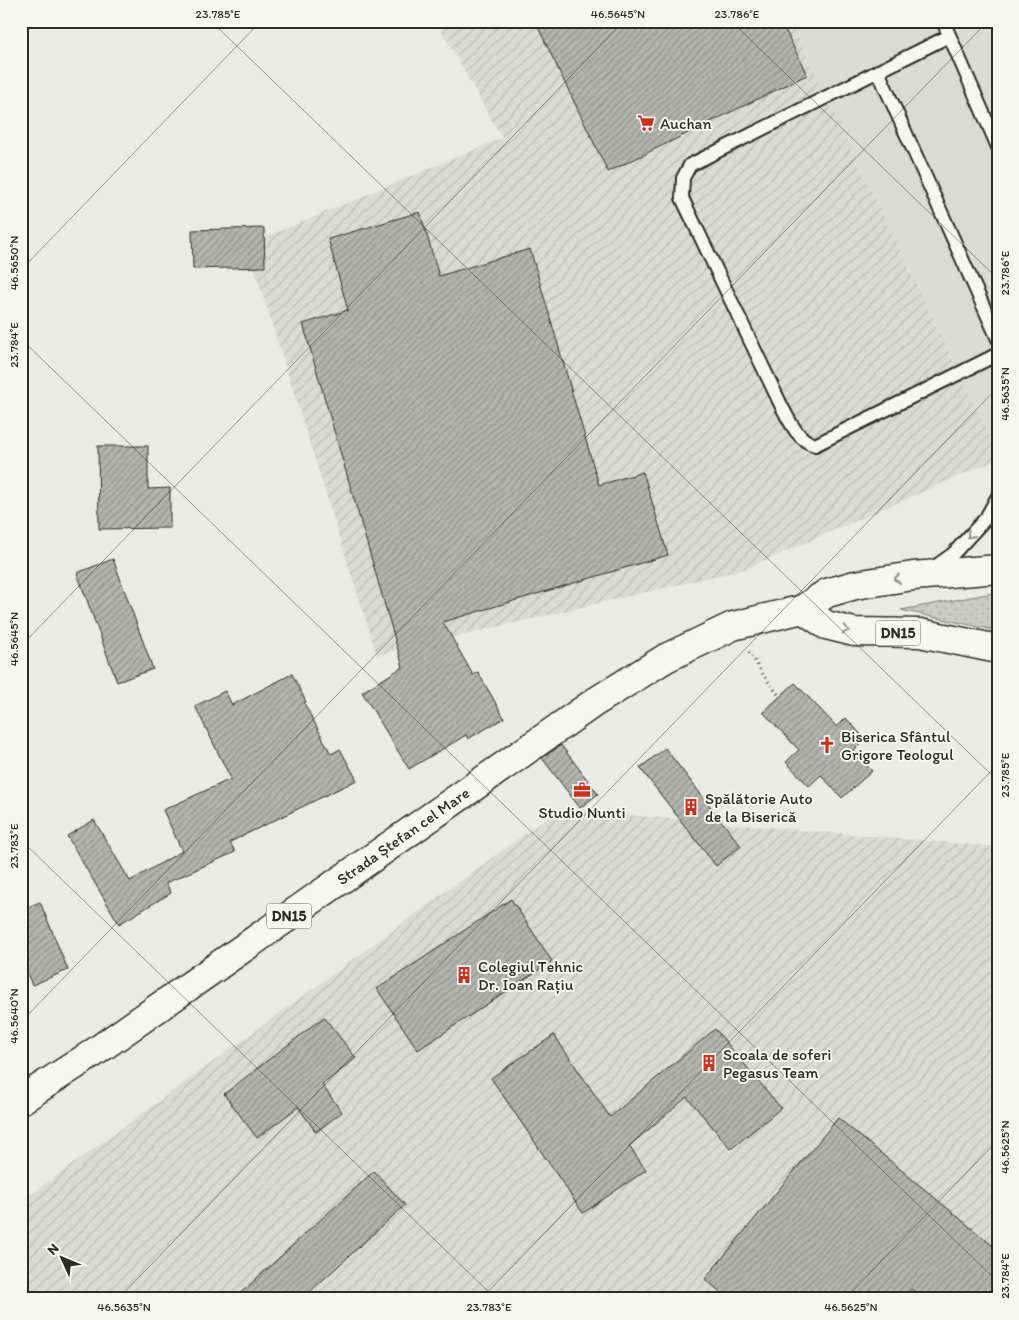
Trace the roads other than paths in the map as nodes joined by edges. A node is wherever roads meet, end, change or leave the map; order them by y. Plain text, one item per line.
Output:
1 (943, 21) edge
2 (949, 36) junction
3 (878, 71) junction
4 (998, 147) edge
5 (998, 340) edge
6 (998, 354) edge
7 (998, 496) edge
8 (998, 568) edge
9 (924, 575) junction
10 (803, 609) junction
11 (998, 650) edge
12 (21, 1100) edge

1 - 2 lane
2 - 3 lane
2 - 4 lane
3 - 5 lane
3 - 6 lane
7 -> 9 lane
8 - 9 main road, Strada Ștefan cel Mare / DN15
9 -> 10 main road, Strada Ștefan cel Mare / DN15
10 -> 11 main road, DN15
10 - 12 main road, Strada Ștefan cel Mare / DN15

